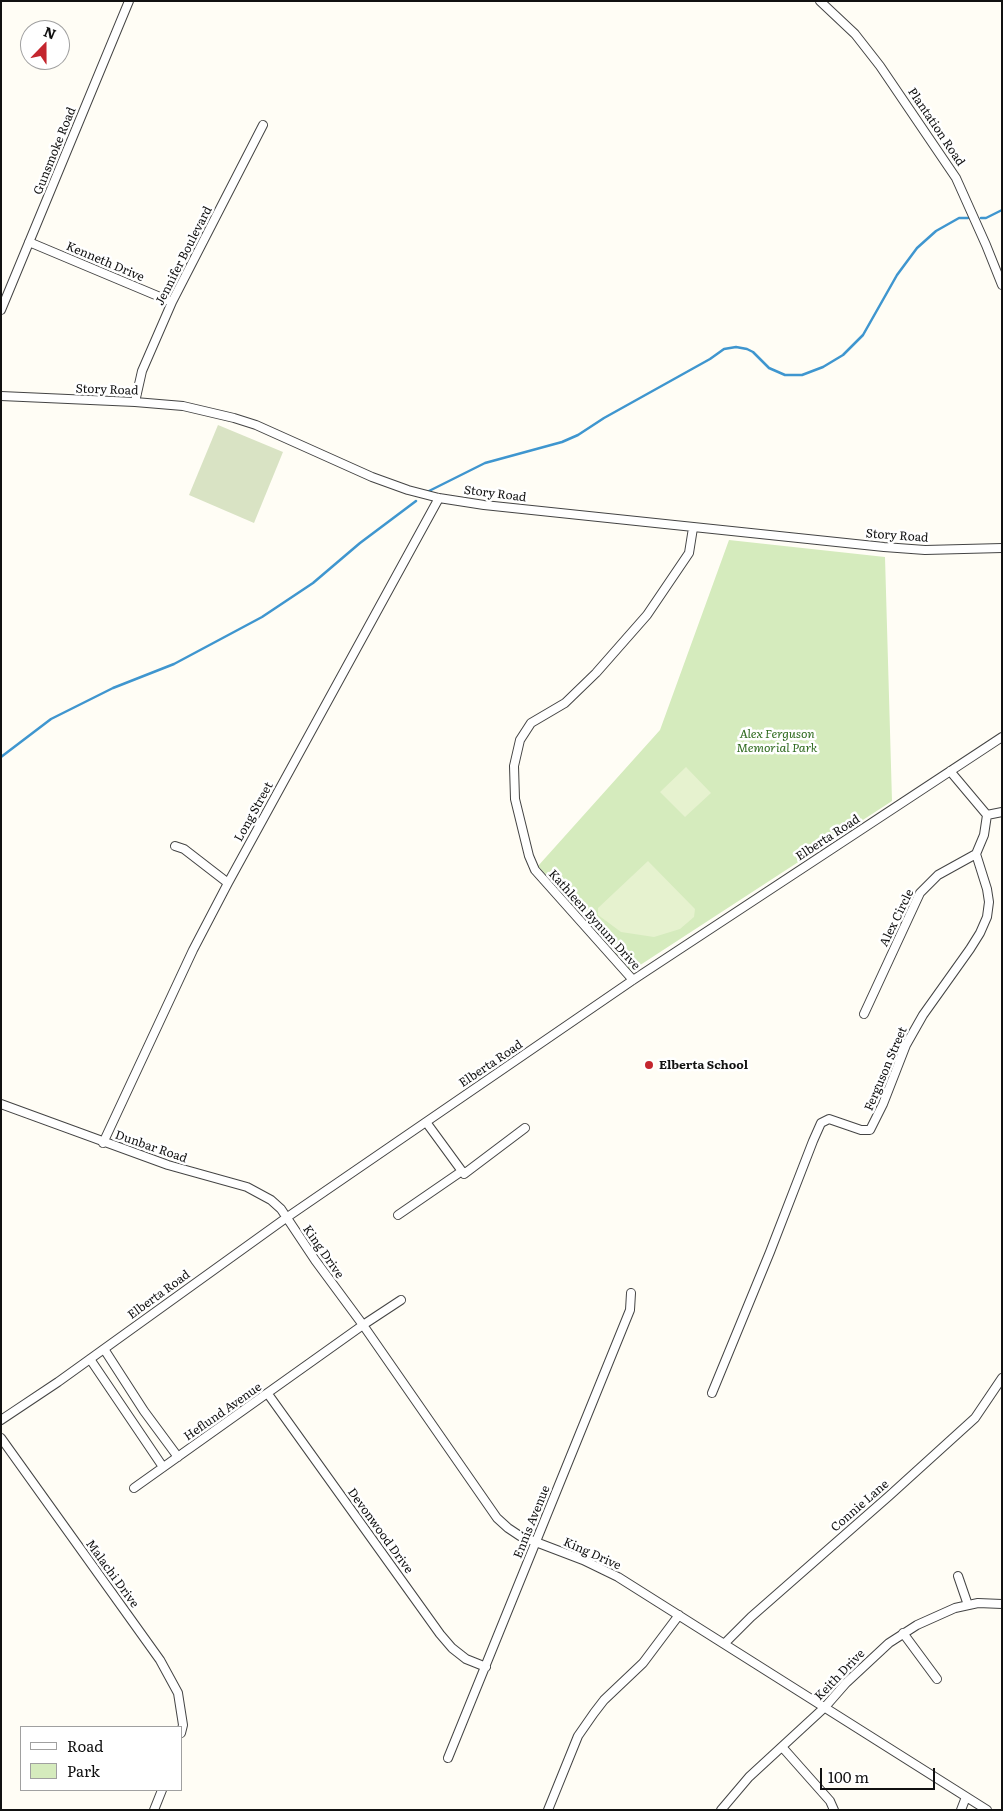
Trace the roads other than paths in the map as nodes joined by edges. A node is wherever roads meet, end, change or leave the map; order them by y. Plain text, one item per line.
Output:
1 (129, 1) edge
2 (820, 1) edge
3 (263, 124) dead end
4 (29, 242) junction
5 (1002, 285) edge
6 (172, 302) junction
7 (1, 310) edge
8 (1, 396) edge
9 (135, 402) junction
10 (439, 498) junction
11 (693, 528) junction
12 (1002, 548) edge
13 (1002, 737) edge
14 (950, 771) junction
15 (1002, 812) edge
16 (986, 814) junction
17 (175, 846) dead end
18 (976, 854) junction
19 (228, 883) junction
20 (633, 980) junction
21 (864, 1014) dead end
22 (1, 1104) edge
23 (426, 1122) junction
24 (525, 1128) dead end
25 (104, 1143) junction
26 (462, 1171) junction
27 (398, 1215) dead end
28 (286, 1218) junction
29 (631, 1294) dead end
30 (401, 1300) dead end
31 (363, 1325) junction
32 (104, 1349) junction
33 (90, 1359) junction
34 (1002, 1378) edge
35 (712, 1393) dead end
36 (268, 1394) junction
37 (1, 1420) edge
38 (1, 1438) edge
39 (178, 1457) junction
40 (164, 1467) junction
41 (134, 1488) dead end
42 (536, 1543) junction
43 (958, 1576) dead end
44 (968, 1604) junction
45 (1002, 1604) edge
46 (679, 1615) junction
47 (903, 1633) junction
48 (724, 1644) junction
49 (486, 1667) junction
50 (937, 1679) dead end
51 (825, 1707) junction
52 (182, 1729) edge
53 (783, 1748) junction
54 (448, 1758) dead end
55 (162, 1791) edge
56 (966, 1797) junction
57 (154, 1810) edge
58 (548, 1810) edge
59 (721, 1810) edge
60 (834, 1810) edge
61 (961, 1810) edge
62 (987, 1810) edge

1 - 4 street, Gunsmoke Road
2 - 5 street, Plantation Road
3 - 6 street, Jennifer Boulevard
4 - 6 street, Kenneth Drive
4 - 7 street, Gunsmoke Road
6 - 9 street, Jennifer Boulevard
8 - 9 street, Story Road
9 - 10 street, Story Road
10 - 11 street, Story Road
10 - 19 street, Long Street
11 - 12 street, Story Road
11 - 20 street, Kathleen Bynum Drive
13 - 14 street, Elberta Road
14 - 16 street
14 - 20 street, Elberta Road
15 - 16 street
16 - 18 street
17 - 19 street
18 - 21 street, Alex Circle
18 - 35 street, Ferguson Street
19 - 25 street, Long Street
20 - 23 street, Elberta Road
22 - 25 street, Dunbar Road
23 - 26 street
23 - 28 street, Elberta Road
24 - 26 street
25 - 28 street, Dunbar Road
26 - 27 street
28 - 31 street, King Drive
28 - 32 street, Elberta Road
29 - 42 street, Ennis Avenue
30 - 31 street, Heflund Avenue
31 - 36 street, Heflund Avenue
31 - 42 street, King Drive
32 - 33 street, Elberta Road
32 - 39 street, Heflund Avenue
33 - 37 street, Elberta Road
33 - 40 street
34 - 48 street, Connie Lane
36 - 39 street, Heflund Avenue
36 - 49 street, Devonwood Drive
38 - 52 street, Malachi Drive
39 - 40 street
40 - 41 street
42 - 46 street, King Drive
42 - 49 street, Ennis Avenue
43 - 44 street
44 - 45 street, Keith Drive
44 - 47 street, Keith Drive
46 - 48 street, King Drive
46 - 58 street
47 - 50 street
47 - 51 street, Keith Drive
48 - 51 street, King Drive
49 - 54 street, Ennis Avenue
51 - 53 street, Keith Drive
51 - 56 street, King Drive
53 - 59 street, Keith Drive
53 - 60 street
55 - 57 street
56 - 61 street
56 - 62 street, King Drive

